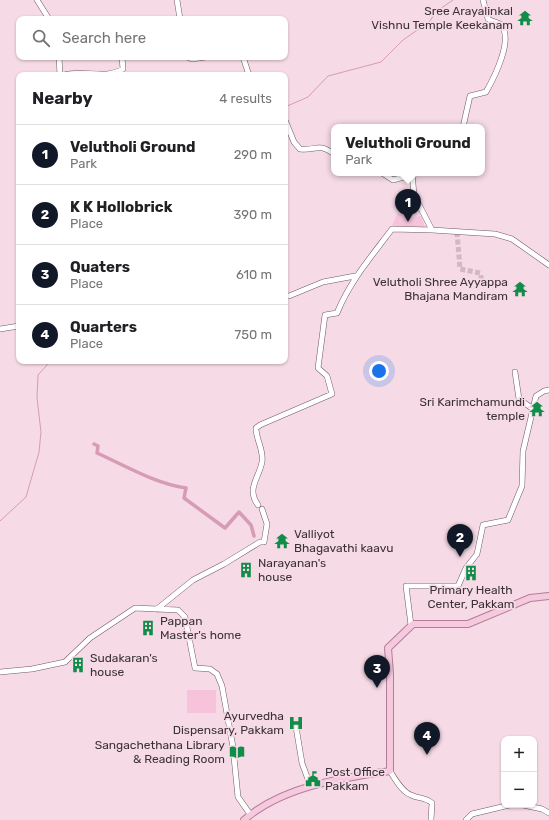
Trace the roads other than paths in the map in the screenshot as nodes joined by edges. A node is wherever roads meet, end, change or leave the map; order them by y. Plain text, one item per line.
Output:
1 (37, 0) edge
2 (177, 0) edge
3 (483, 0) edge
4 (47, 16) edge
5 (180, 16) edge
6 (59, 60) edge
7 (122, 60) edge
8 (243, 60) edge
9 (60, 72) edge
10 (117, 72) edge
11 (248, 72) edge
12 (464, 124) edge
13 (288, 127) edge
14 (331, 152) edge
15 (387, 176) edge
16 (405, 176) edge
17 (411, 176) edge
18 (432, 230) junction
19 (549, 265) edge
20 (355, 276) junction
21 (288, 295) edge
22 (16, 326) edge
23 (0, 329) edge
24 (515, 372) dead end
25 (549, 390) edge
26 (533, 409) junction
27 (549, 596) edge
28 (157, 609) junction
29 (411, 625) junction
30 (0, 672) edge
31 (296, 727) dead end
32 (390, 771) junction
33 (310, 785) junction
34 (501, 807) edge
35 (537, 808) edge
36 (549, 813) edge
37 (250, 814) junction
38 (244, 820) edge
39 (431, 820) edge
40 (466, 820) edge

1 - 4 street
2 - 5 street
3 - 12 street
6 - 9 street
7 - 10 street
8 - 11 street
13 - 14 street
15 - 16 street
17 - 18 street
18 - 19 street
18 - 20 street
20 - 21 street
20 - 28 street
22 - 23 street
24 - 26 street
25 - 26 street
26 - 29 street
27 - 29 main road
28 - 30 street
28 - 37 street
29 - 32 main road
31 - 33 street
32 - 33 main road
32 - 39 street
33 - 37 main road
34 - 40 street
35 - 36 street
37 - 38 main road

